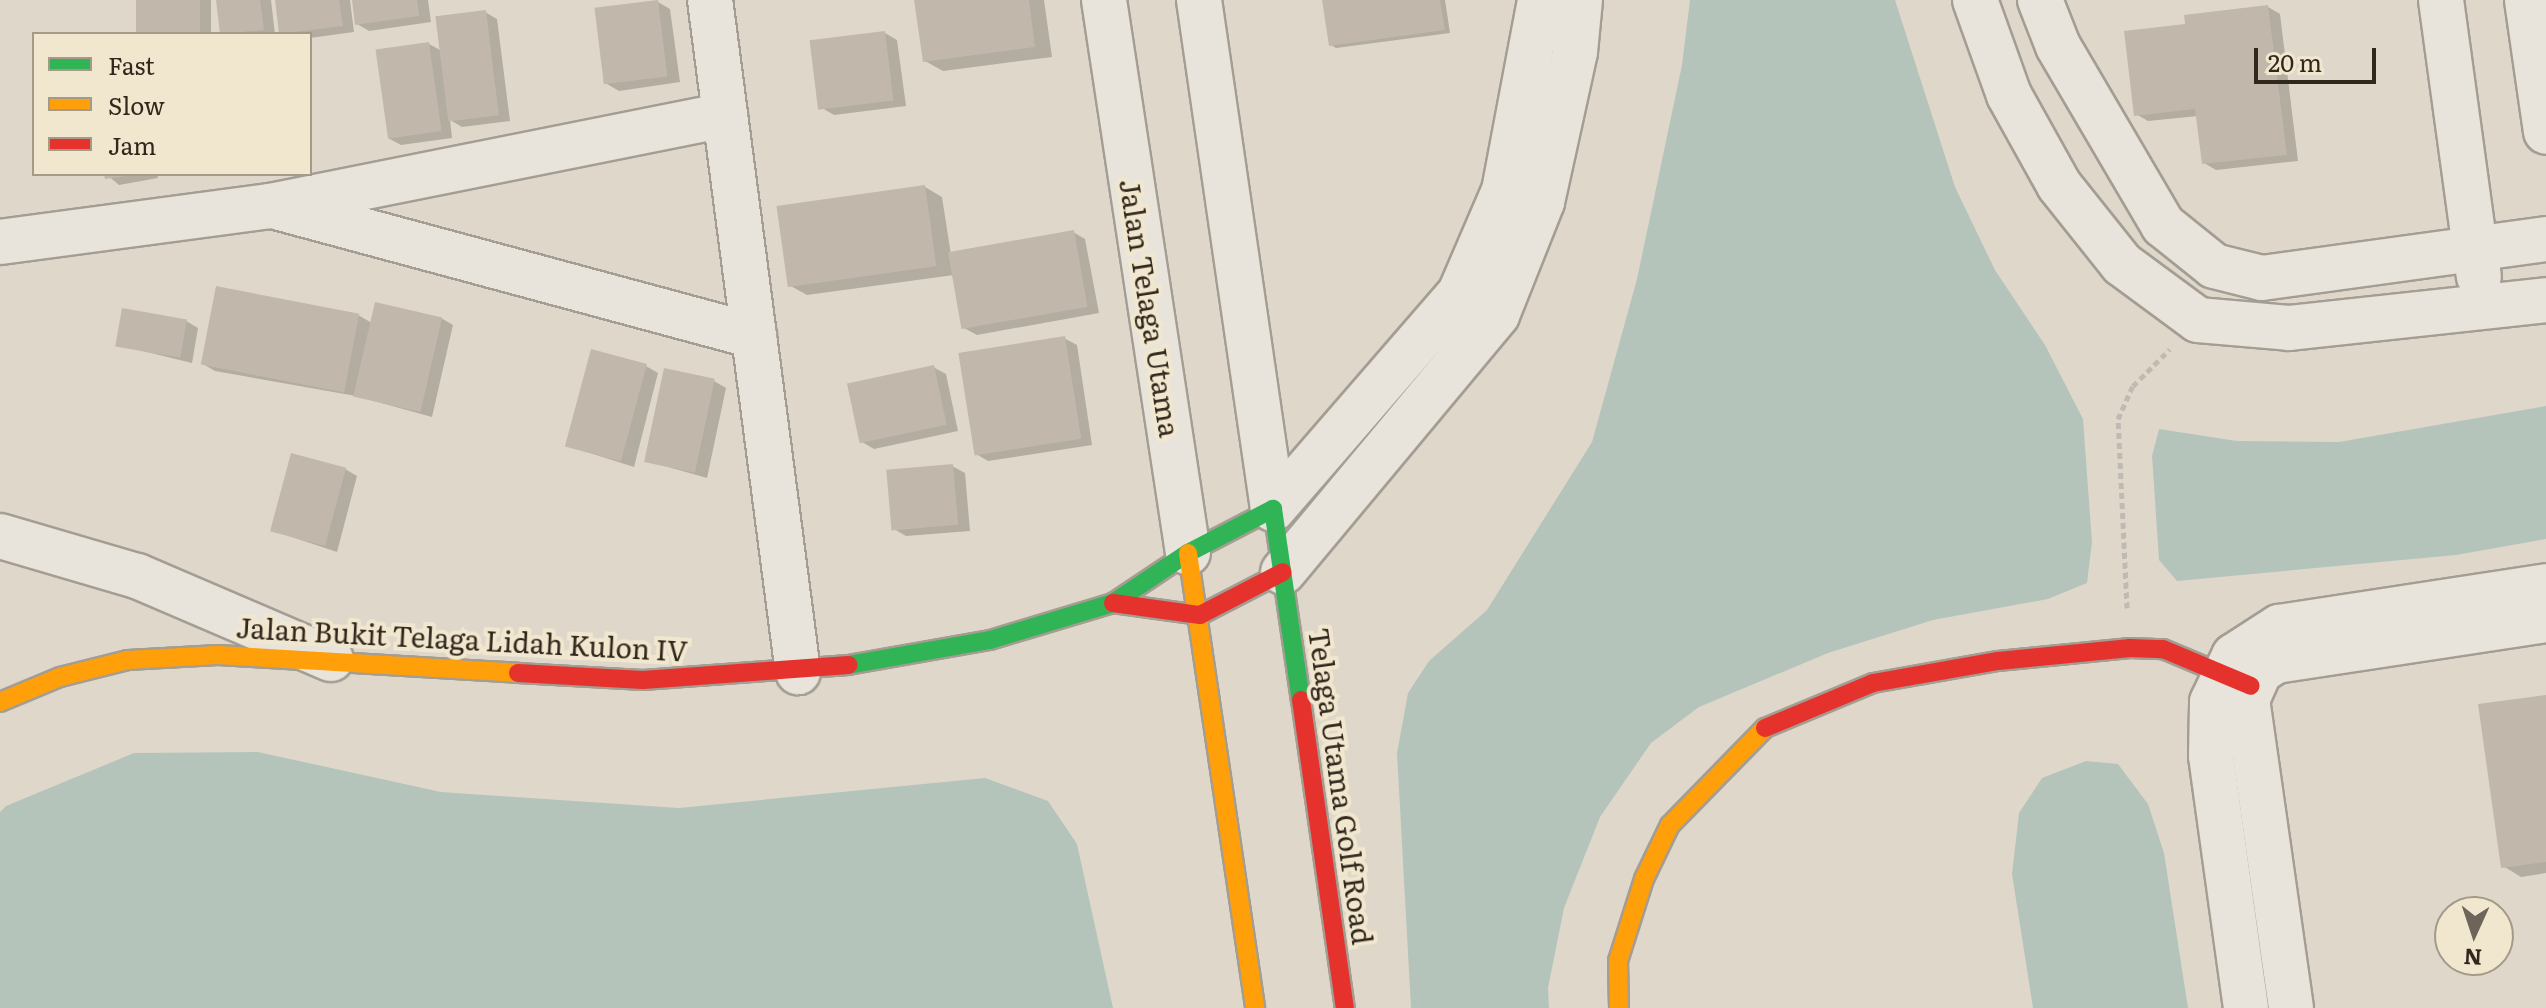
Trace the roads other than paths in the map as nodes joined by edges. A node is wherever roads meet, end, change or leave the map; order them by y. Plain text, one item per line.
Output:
1 (710, 0) edge
2 (1104, 0) edge
3 (1199, 0) edge
4 (1540, 0) edge
5 (1580, 0) edge
6 (1975, 0) edge
7 (2040, 0) edge
8 (2441, 0) edge
9 (2527, 0) edge
10 (725, 115) junction
11 (2546, 132) edge
12 (270, 206) junction
13 (2546, 239) edge
14 (0, 242) edge
15 (2476, 249) junction
16 (2546, 300) edge
17 (2482, 307) junction
18 (754, 336) junction
19 (1273, 509) junction
20 (0, 536) edge
21 (1188, 553) junction
22 (1283, 572) junction
23 (2546, 586) edge
24 (1113, 603) junction
25 (1200, 615) junction
26 (2546, 620) edge
27 (333, 660) junction
28 (798, 672) junction
29 (2236, 680) junction
30 (0, 702) edge
31 (1255, 1008) edge
32 (1345, 1008) edge
33 (1619, 1008) edge
34 (2246, 1008) edge
35 (2291, 1008) edge

1 - 10 street
2 - 21 street, Jalan Telaga Utama
3 - 19 street
4 - 19 street
5 - 22 street
6 - 17 street
7 - 15 street
8 - 15 street
9 - 11 street
10 - 12 street
10 - 18 street
12 - 14 street
12 - 18 street
13 - 15 street
15 - 17 street
16 - 17 street
18 - 28 street
19 - 21 main road, Jalan Bukit Telaga Lidah Kulon IV
19 - 22 main road
20 - 27 street
21 - 24 main road, Jalan Bukit Telaga Lidah Kulon IV
21 - 25 main road, Jalan Telaga Utama
22 - 25 main road
22 - 32 main road, Telaga Utama Golf Road
23 - 29 street
24 - 25 main road, Jalan Bukit Telaga Lidah Kulon IV
24 - 28 main road, Jalan Bukit Telaga Lidah Kulon IV
25 - 31 main road
26 - 29 street
27 - 28 main road, Jalan Bukit Telaga Lidah Kulon IV
27 - 30 main road, Jalan Bukit Telaga Lidah Kulon IV
29 - 33 main road
29 - 34 street
29 - 35 street

